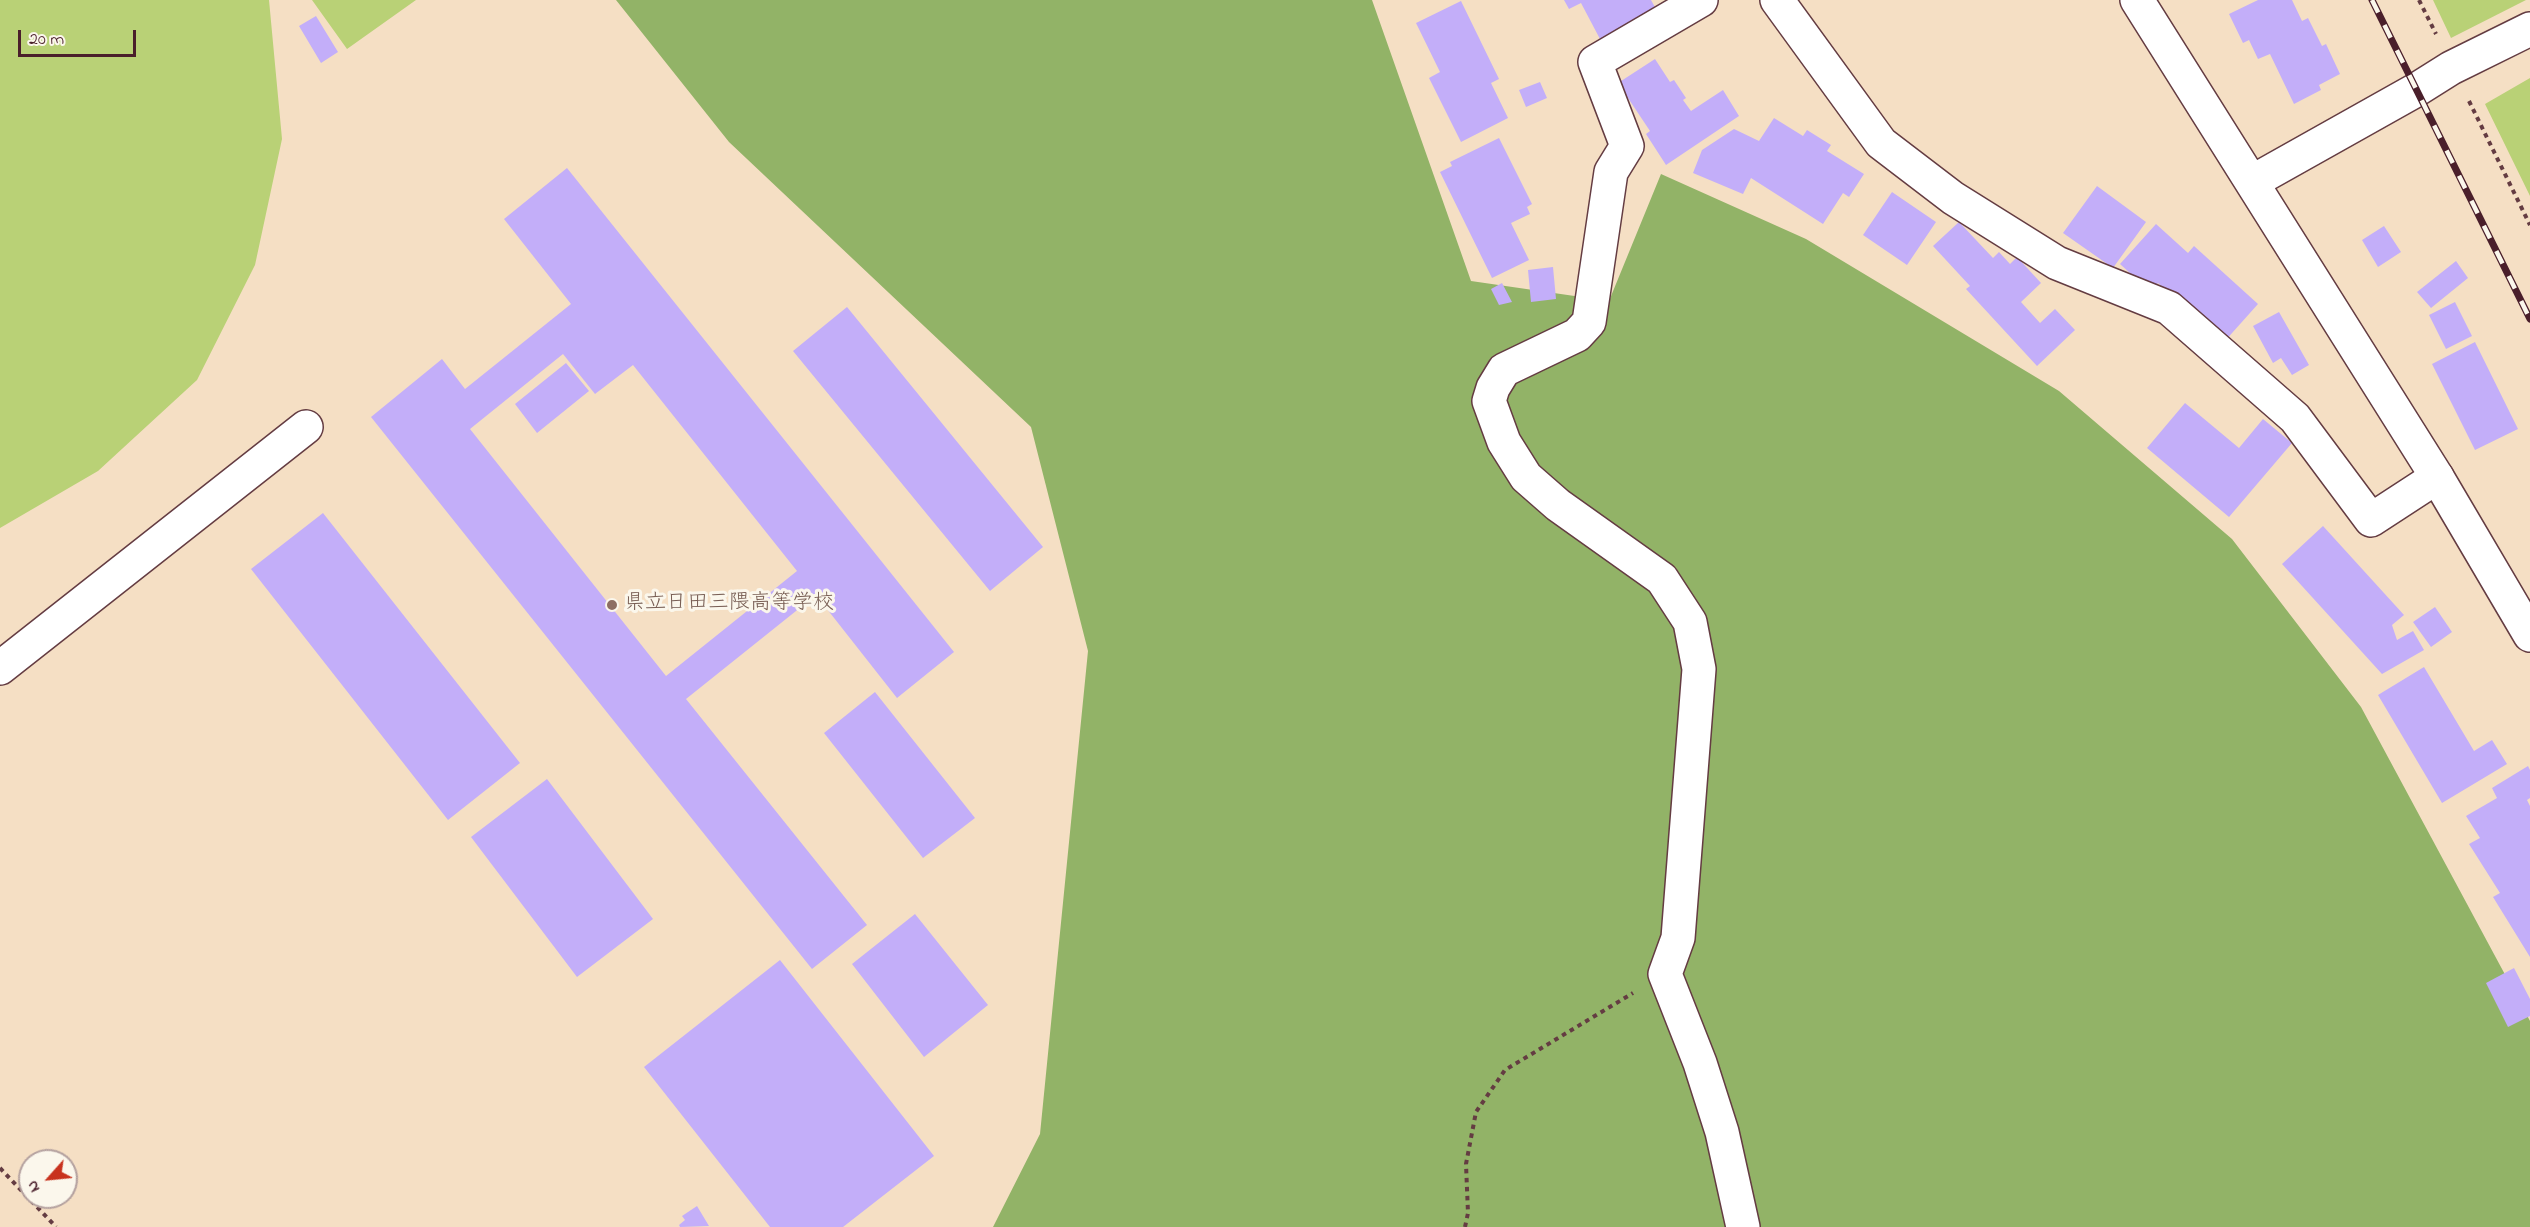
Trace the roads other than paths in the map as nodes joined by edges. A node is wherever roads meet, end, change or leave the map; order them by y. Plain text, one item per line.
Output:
1 (1701, 0) edge
2 (1777, 0) edge
3 (2138, 0) edge
4 (2530, 29) edge
5 (2252, 182) junction
6 (306, 427) dead end
7 (2437, 477) junction
8 (2530, 635) edge
9 (0, 668) edge
10 (1743, 1227) edge

1 - 10 street
2 - 7 street
3 - 5 street
4 - 5 street
5 - 7 street
6 - 9 street
7 - 8 street

